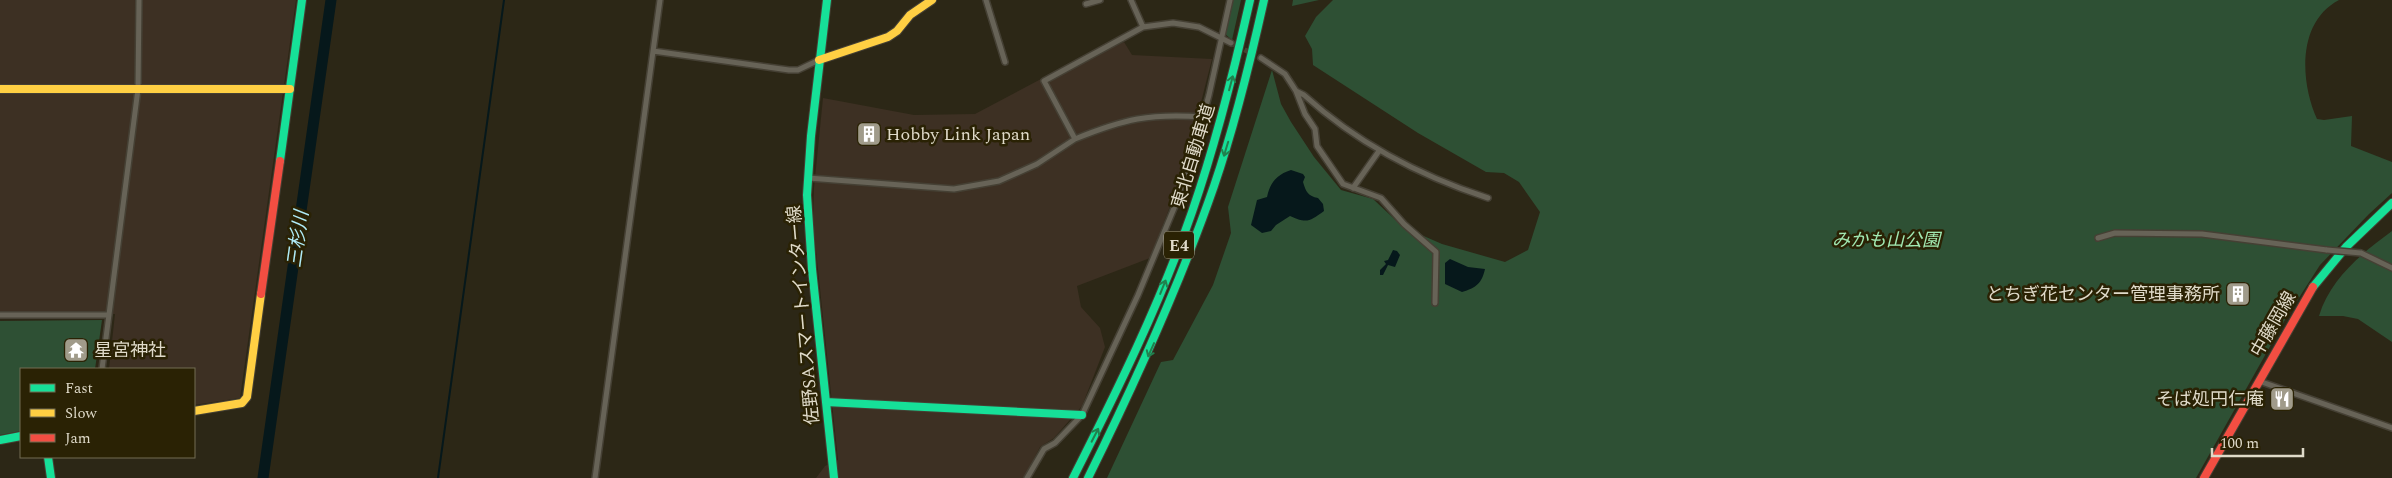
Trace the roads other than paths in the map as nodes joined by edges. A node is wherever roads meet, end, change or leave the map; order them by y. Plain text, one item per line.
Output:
1 (139, 0) edge
2 (302, 0) edge
3 (660, 0) edge
4 (827, 0) edge
5 (932, 0) edge
6 (986, 0) edge
7 (1100, 0) edge
8 (1131, 0) edge
9 (1230, 0) edge
10 (1250, 0) edge
11 (1264, 0) edge
12 (1086, 4) dead end
13 (1143, 26) junction
14 (1222, 38) junction
15 (1231, 43) tunnel mouth
16 (653, 51) junction
17 (1261, 58) tunnel mouth
18 (819, 60) junction
19 (1005, 62) dead end
20 (0, 89) edge
21 (138, 89) junction
22 (290, 89) junction
23 (1296, 91) junction
24 (1203, 117) junction
25 (1075, 139) junction
26 (1379, 151) junction
27 (808, 178) junction
28 (1353, 188) junction
29 (1488, 198) dead end
30 (2392, 203) edge
31 (2098, 238) dead end
32 (2392, 268) edge
33 (1435, 303) dead end
34 (0, 315) edge
35 (109, 315) junction
36 (102, 368) edge
37 (2259, 380) junction
38 (826, 402) junction
39 (195, 410) edge
40 (1082, 415) junction
41 (2392, 428) edge
42 (20, 436) edge
43 (0, 440) edge
44 (48, 458) edge
45 (51, 478) edge
46 (595, 478) edge
47 (834, 478) edge
48 (1027, 478) edge
49 (1073, 478) edge
50 (1088, 478) edge
51 (2204, 478) edge

1 - 21 street
2 - 22 main road
3 - 16 street
4 - 18 main road, 佐野SAスマートインター線
5 - 18 main road
6 - 19 street
7 - 12 street
8 - 13 street
9 - 14 street
49 -> 10 main road, 東北自動車道 / E4
11 -> 50 main road, 東北自動車道 / E4
13 - 14 street
13 - 25 street
14 - 15 street
14 - 24 street
16 - 18 street
16 - 46 street
17 - 23 street
18 - 27 main road, 佐野SAスマートインター線
20 - 21 main road
21 - 22 main road
21 - 35 street
22 - 39 main road
23 - 26 street
23 - 28 street
24 - 25 street
24 - 40 street
25 - 27 street
26 - 28 street
26 - 29 street
27 - 38 main road, 佐野SAスマートインター線
28 - 33 street
30 - 37 main road, 中藤岡線
31 - 32 street, bridge
34 - 35 street
35 - 36 street
37 - 41 street
37 - 51 main road, 中藤岡線
38 - 40 main road
38 - 47 main road, 佐野SAスマートインター線
40 - 48 street
42 - 43 main road
44 - 45 main road

